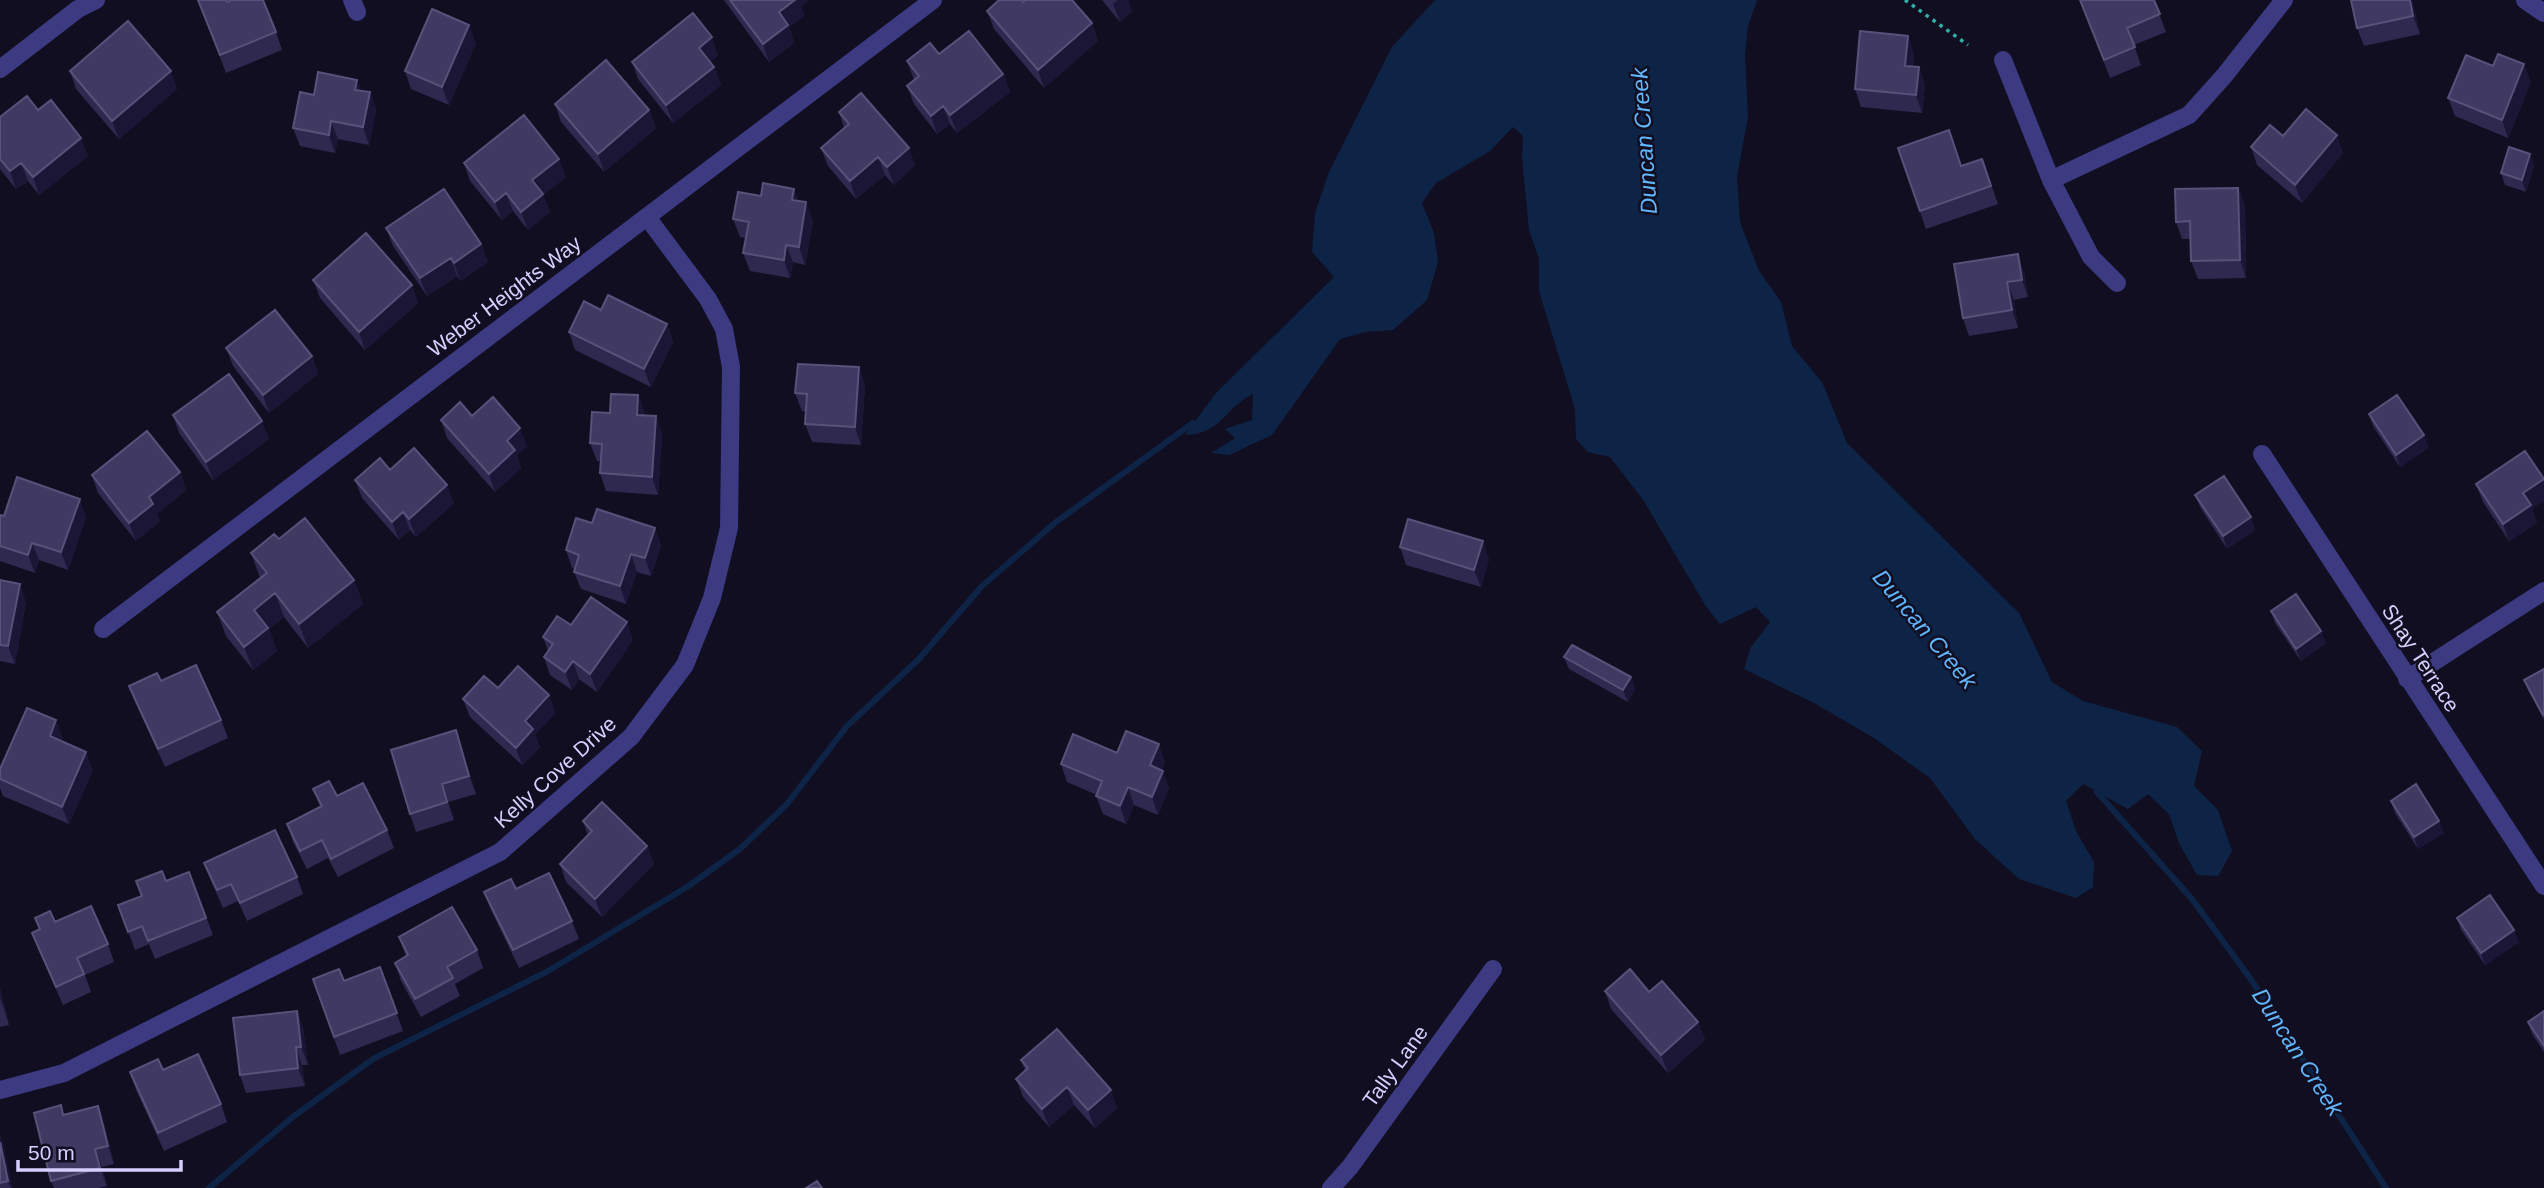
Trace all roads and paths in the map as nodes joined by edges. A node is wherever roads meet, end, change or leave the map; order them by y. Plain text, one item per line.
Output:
1 (96, 0) edge
2 (933, 0) edge
3 (1905, 0) edge
4 (2284, 0) edge
5 (2525, 0) edge
6 (2544, 13) edge
7 (1968, 45) dead end
8 (2003, 60) dead end
9 (0, 69) edge
10 (2051, 180) junction
11 (647, 217) junction
12 (2117, 283) dead end
13 (2262, 454) dead end
14 (2544, 591) edge
15 (103, 629) dead end
16 (2407, 680) junction
17 (2544, 886) edge
18 (1493, 969) dead end
19 (0, 1090) edge
20 (1331, 1188) edge

1 - 9 street
2 - 11 street, Weber Heights Way
3 - 7 path
4 - 10 street
5 - 6 street
8 - 10 street
10 - 12 street
11 - 15 street, Weber Heights Way
11 - 19 street, Kelly Cove Drive
13 - 16 street, Shay Terrace
14 - 16 street
16 - 17 street, Shay Terrace
18 - 20 street, Tally Lane

